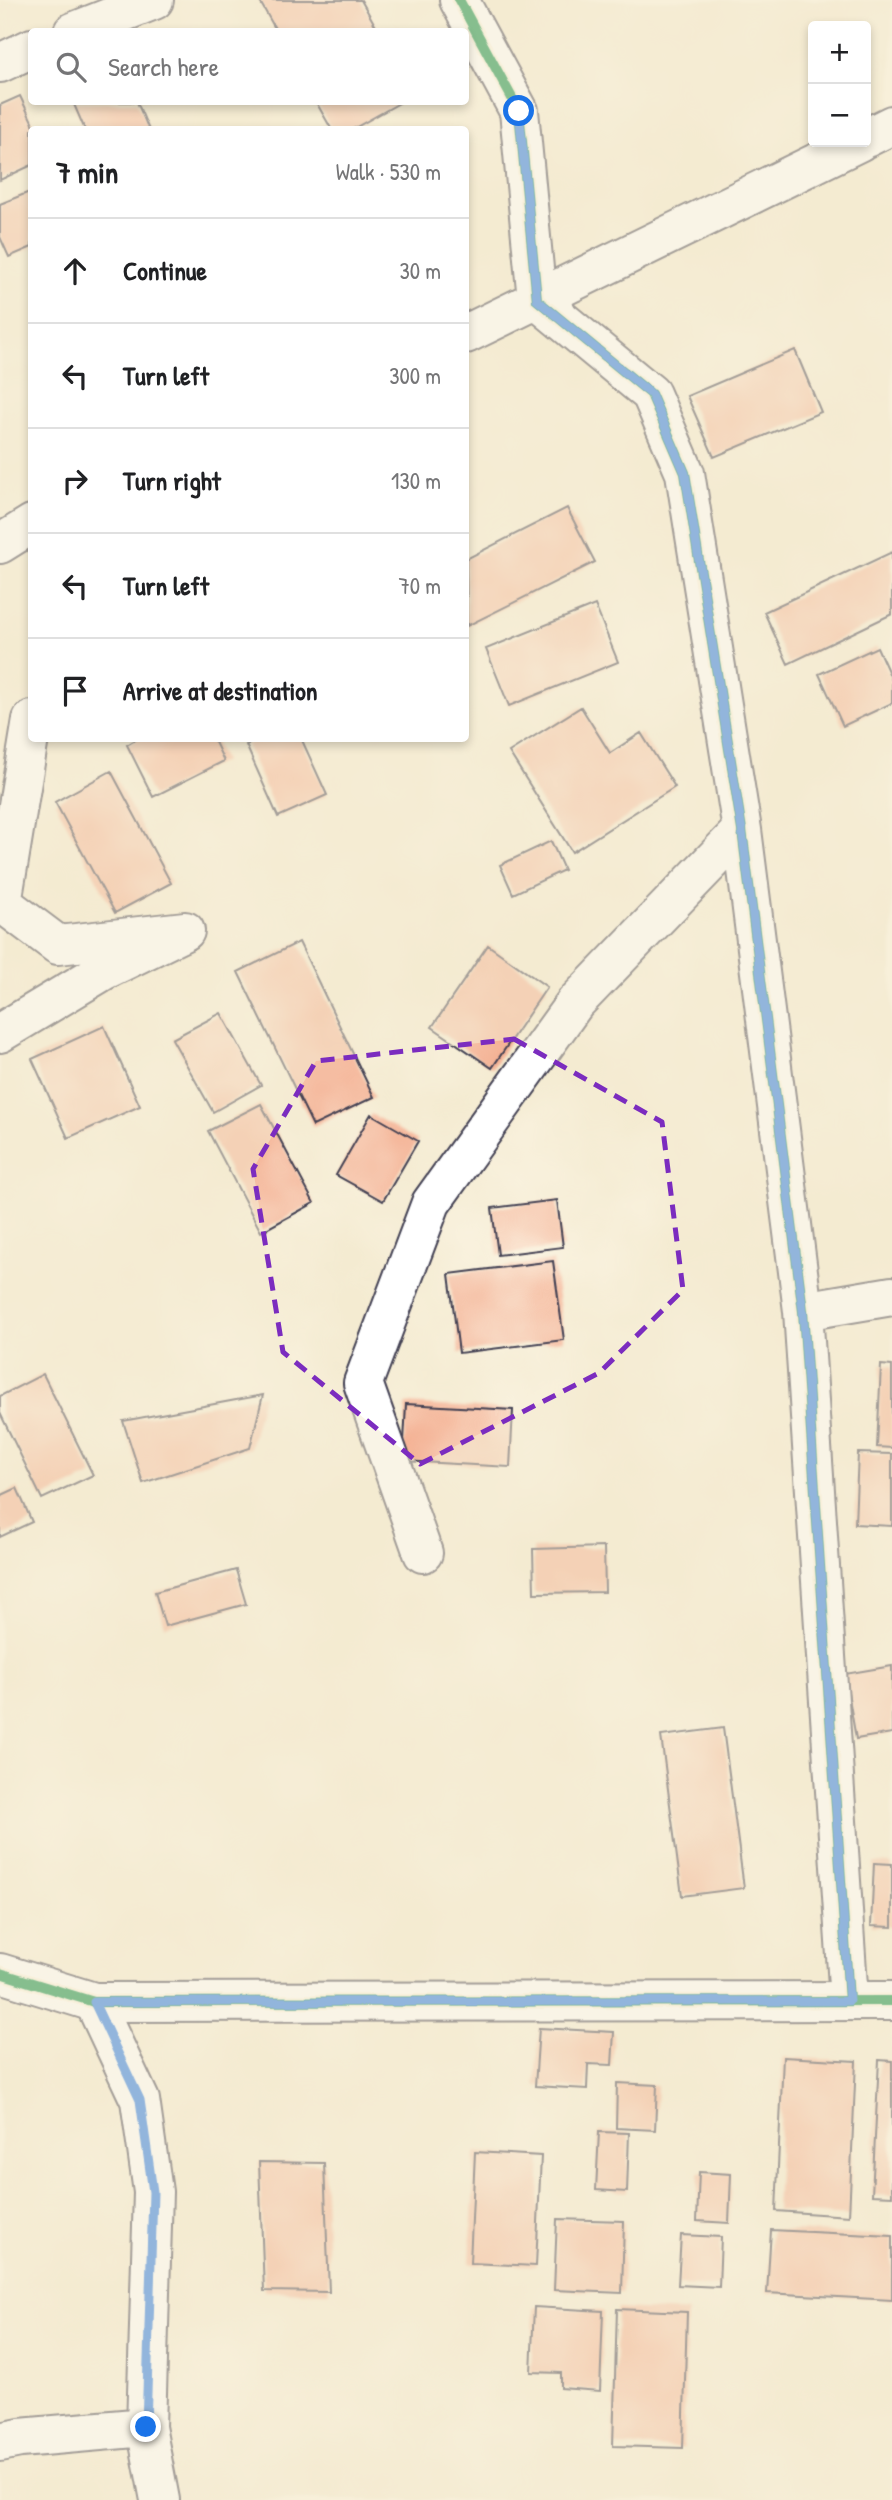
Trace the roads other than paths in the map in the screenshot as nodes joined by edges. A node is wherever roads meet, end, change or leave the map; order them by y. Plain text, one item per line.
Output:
1 (154, 0) edge
2 (458, 0) edge
3 (83, 28) edge
4 (28, 50) edge
5 (0, 63) edge
6 (892, 125) edge
7 (871, 136) edge
8 (849, 147) edge
9 (537, 300) junction
10 (469, 333) edge
11 (28, 526) edge
12 (0, 544) edge
13 (28, 742) edge
14 (742, 830) junction
15 (0, 1033) edge
16 (892, 1296) edge
17 (803, 1311) junction
18 (423, 1553) dead end
19 (0, 1973) edge
20 (849, 2001) junction
21 (892, 2001) edge
22 (94, 2002) junction
23 (146, 2427) junction
24 (0, 2442) edge
25 (160, 2500) edge

1 - 3 street
2 - 9 street
4 - 5 street
6 - 7 street
8 - 9 street
9 - 10 street
9 - 14 street
11 - 12 street
13 - 15 street
14 - 17 street
14 - 18 street
16 - 17 street
17 - 20 street
19 - 22 street
20 - 21 street
20 - 22 street
22 - 23 street
23 - 24 street
23 - 25 street

